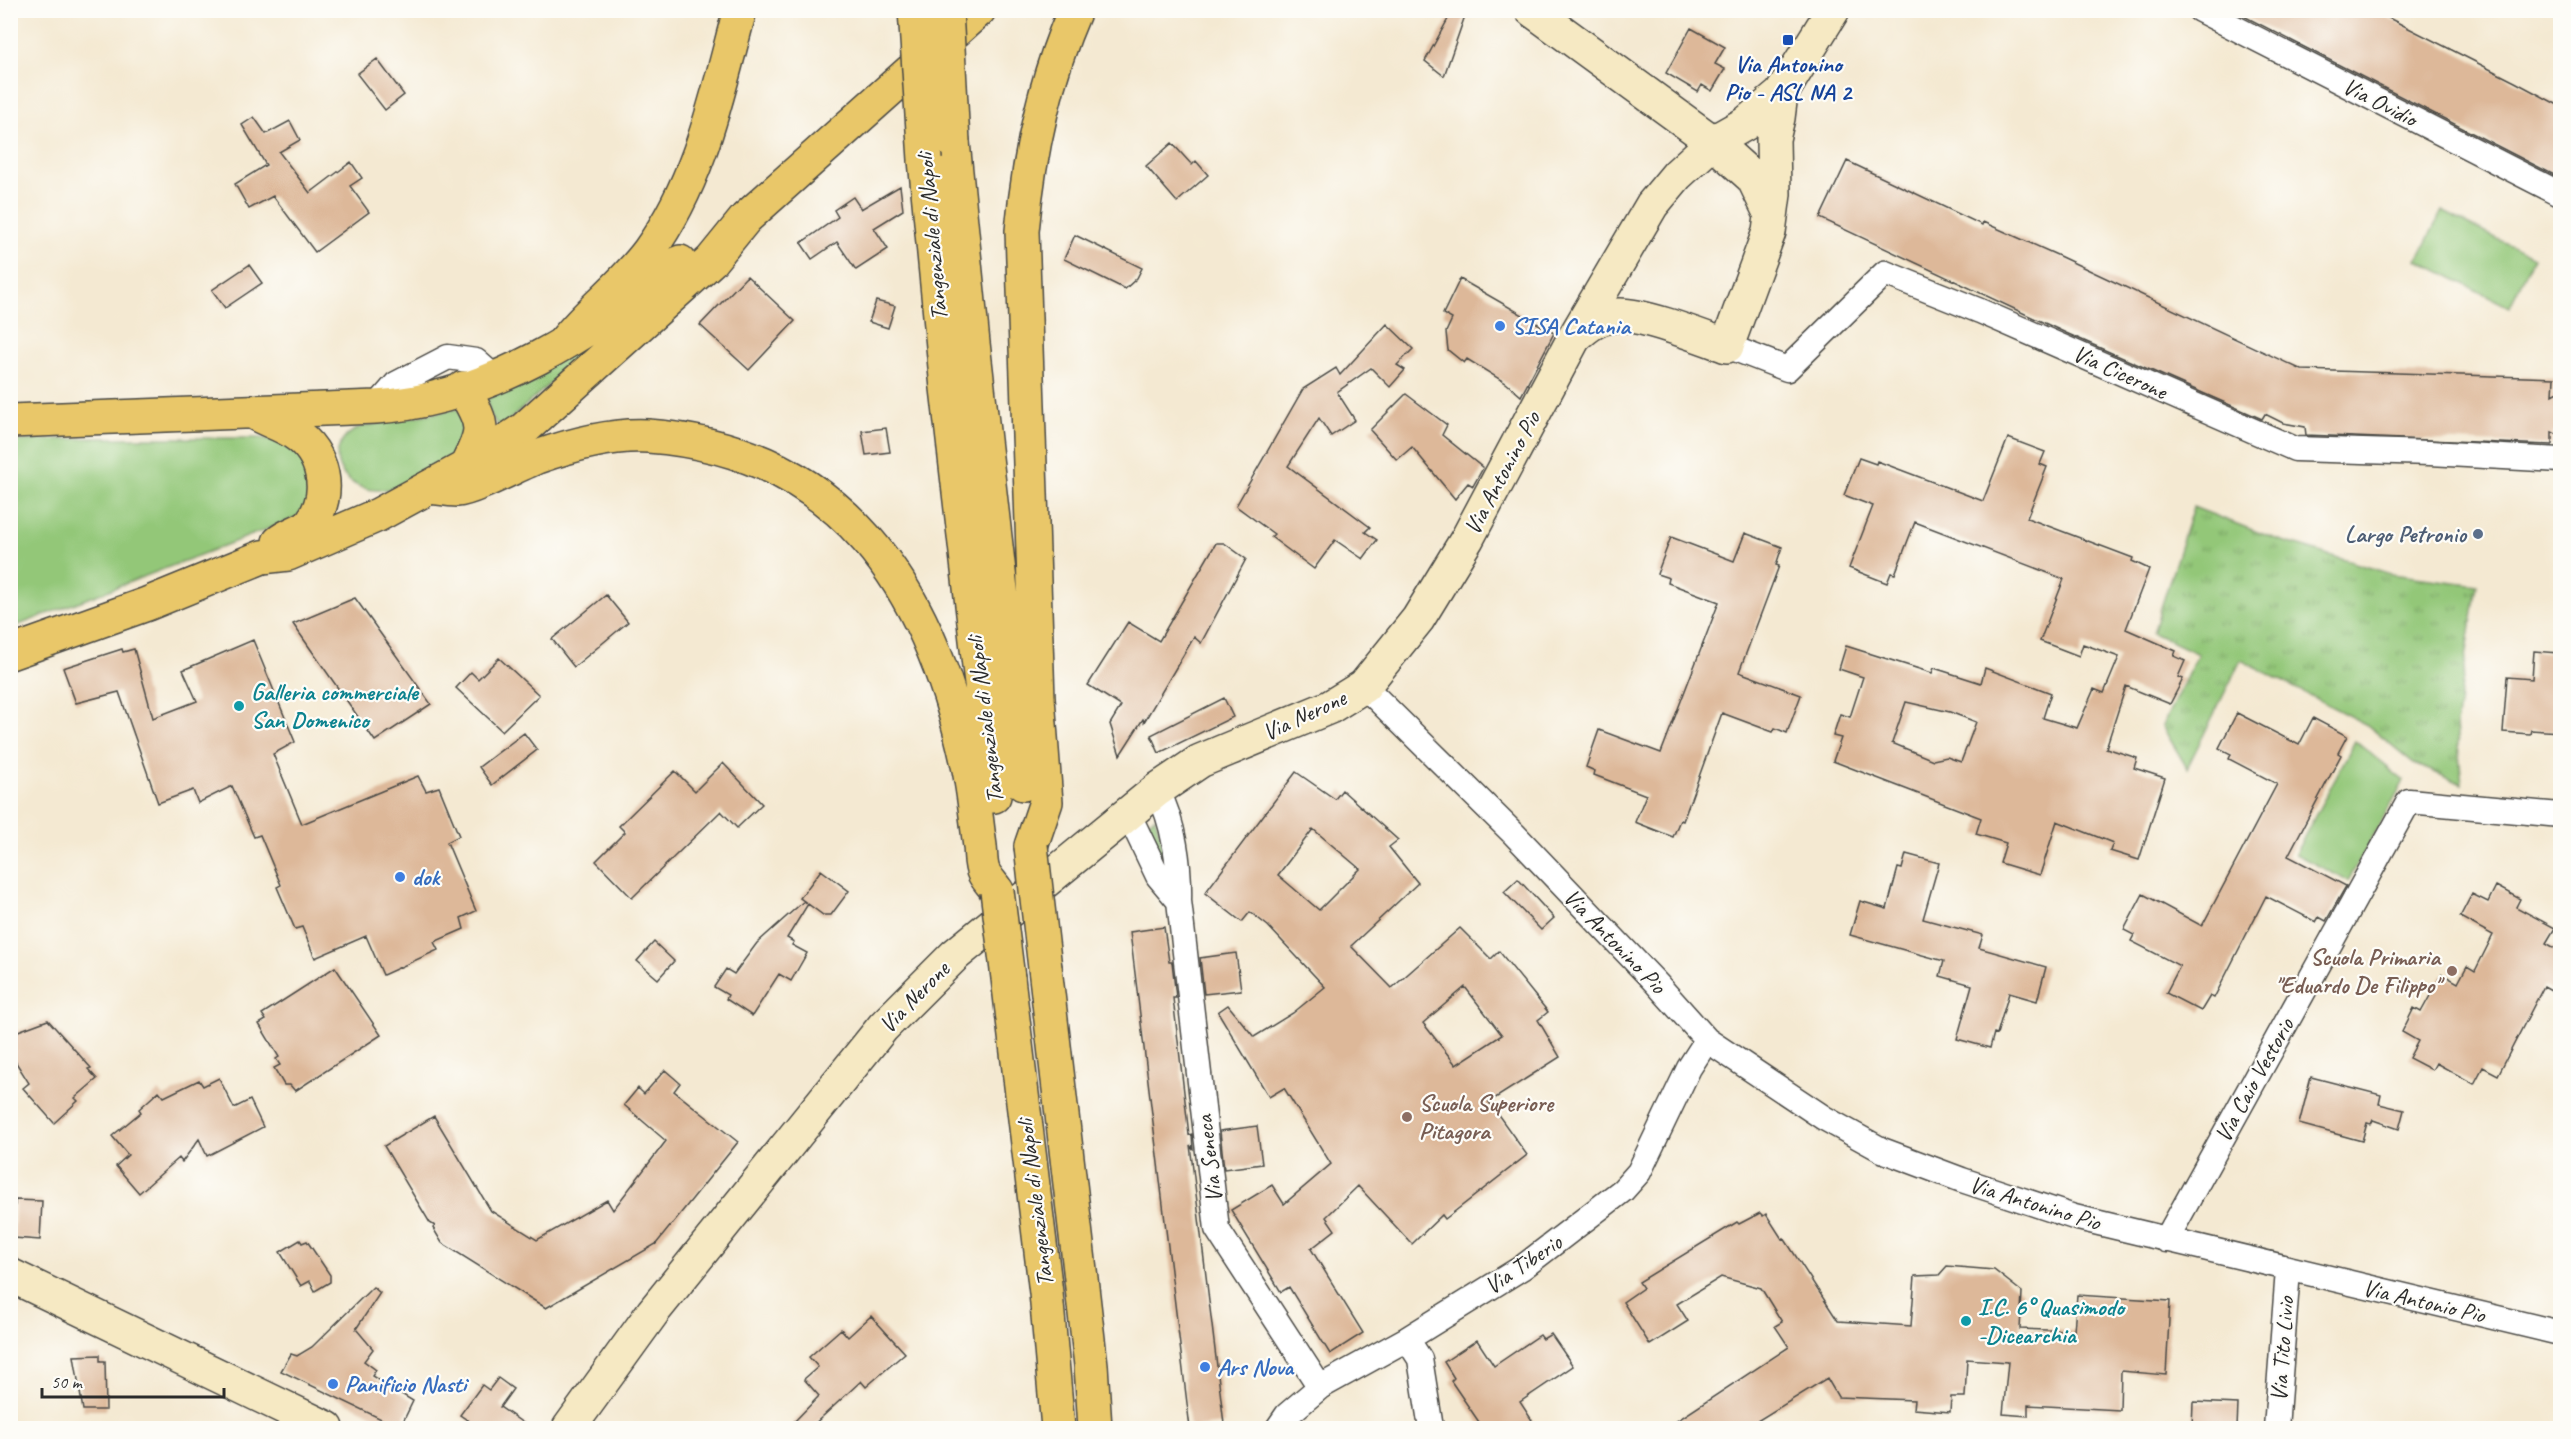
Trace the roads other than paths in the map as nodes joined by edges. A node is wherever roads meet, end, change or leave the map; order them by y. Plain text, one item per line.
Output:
1 (740, 10) edge
2 (915, 10) edge
3 (946, 10) edge
4 (979, 10) edge
5 (1075, 10) edge
6 (1532, 10) edge
7 (1833, 10) edge
8 (2200, 10) edge
9 (1780, 94) junction
10 (1713, 142) junction
11 (1677, 175) junction
12 (2560, 194) edge
13 (1771, 215) junction
14 (746, 218) junction
15 (1617, 265) junction
16 (1638, 318) junction
17 (1574, 338) junction
18 (565, 341) junction
19 (1727, 346) junction
20 (448, 357) junction
21 (494, 377) junction
22 (463, 388) junction
23 (376, 407) junction
24 (254, 412) junction
25 (10, 421) edge
26 (2560, 460) edge
27 (466, 467) junction
28 (430, 487) junction
29 (262, 557) junction
30 (10, 653) edge
31 (1364, 686) junction
32 (1156, 790) junction
33 (1128, 813) junction
34 (2560, 815) edge
35 (1031, 846) junction
36 (997, 891) junction
37 (1179, 901) junction
38 (1707, 1040) junction
39 (2166, 1240) junction
40 (2288, 1270) junction
41 (10, 1275) edge
42 (2560, 1333) edge
43 (1407, 1339) junction
44 (1320, 1387) junction
45 (327, 1428) edge
46 (569, 1428) edge
47 (1058, 1428) edge
48 (1095, 1428) edge
49 (1278, 1428) edge
50 (1431, 1428) edge
51 (2276, 1428) edge

1 - 18 main road
2 - 36 main road, Tangenziale di Napoli, bridge
3 - 35 main road, Tangenziale di Napoli, bridge
4 - 14 main road
5 - 35 main road
6 - 10 street
7 - 9 street, Via Antonino Pio
8 - 12 street, Via Ovidio
9 - 10 street, Via Antonino Pio
9 - 13 street, Via Antonino Pio
10 - 11 street, Via Antonino Pio
10 - 13 street
11 - 13 street
11 - 15 street, Via Antonino Pio
13 - 19 street, Via Antonino Pio
14 - 18 main road
14 - 27 main road
15 - 16 street, Via Antonino Pio
15 - 17 street, Via Antonino Pio
16 - 17 street, Via Antonino Pio
16 - 19 street, Via Antonino Pio
17 - 31 street, Via Antonino Pio
18 - 21 main road
19 - 26 street, Via Cicerone
20 - 21 street
20 - 22 street
20 - 23 street
21 - 22 main road
22 - 23 main road
22 - 27 main road
23 - 24 main road
24 - 25 main road
24 - 29 main road
27 - 28 main road
28 - 29 main road
28 - 36 main road
29 - 30 main road
31 - 32 street, Via Nerone
31 - 38 street, Via Antonino Pio
32 - 33 street, Via Nerone
32 - 37 street, Via Seneca
33 - 37 street
33 - 46 street, Via Nerone
34 - 39 street, Via Caio Vestorio
35 - 48 main road, Tangenziale di Napoli, bridge
36 - 47 main road, Tangenziale di Napoli, bridge
37 - 44 street, Via Seneca
38 - 39 street, Via Antonino Pio
38 - 43 street, Via Tiberio
39 - 40 street, Via Antonino Pio
40 - 42 street, Via Antonio Pio
40 - 51 street, Via Tito Livio
41 - 45 street
43 - 44 street, Via Tiberio
43 - 50 street
44 - 49 street, Via Tiberio

